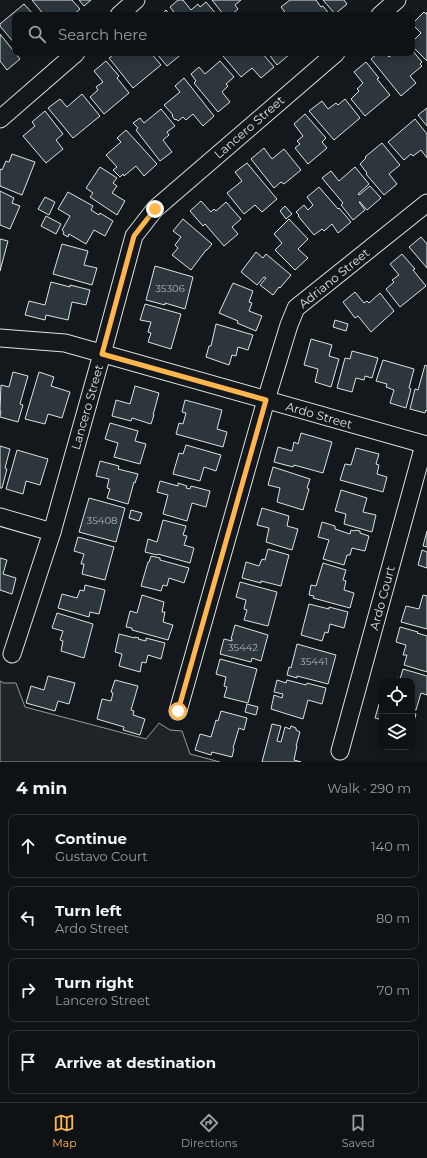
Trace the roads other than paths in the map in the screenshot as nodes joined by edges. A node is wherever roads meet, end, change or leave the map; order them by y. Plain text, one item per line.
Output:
1 (136, 0) edge
2 (397, 0) edge
3 (122, 12) edge
4 (383, 12) edge
5 (73, 56) edge
6 (333, 56) edge
7 (0, 119) edge
8 (427, 203) edge
9 (0, 338) edge
10 (102, 354) junction
11 (266, 400) junction
12 (426, 445) edge
13 (0, 517) edge
14 (52, 532) junction
15 (12, 654) dead end
16 (178, 711) dead end
17 (340, 752) dead end

1 - 3 street
2 - 4 street
5 - 7 street
6 - 10 street, Lancero Street
8 - 11 street, Adriano Street
9 - 10 street, Ardo Street
10 - 11 street, Ardo Street
10 - 14 street, Lancero Street
11 - 12 street, Ardo Street
11 - 16 street, Adriano Street
12 - 17 street, Ardo Court
13 - 14 street
14 - 15 street, Lancero Street

